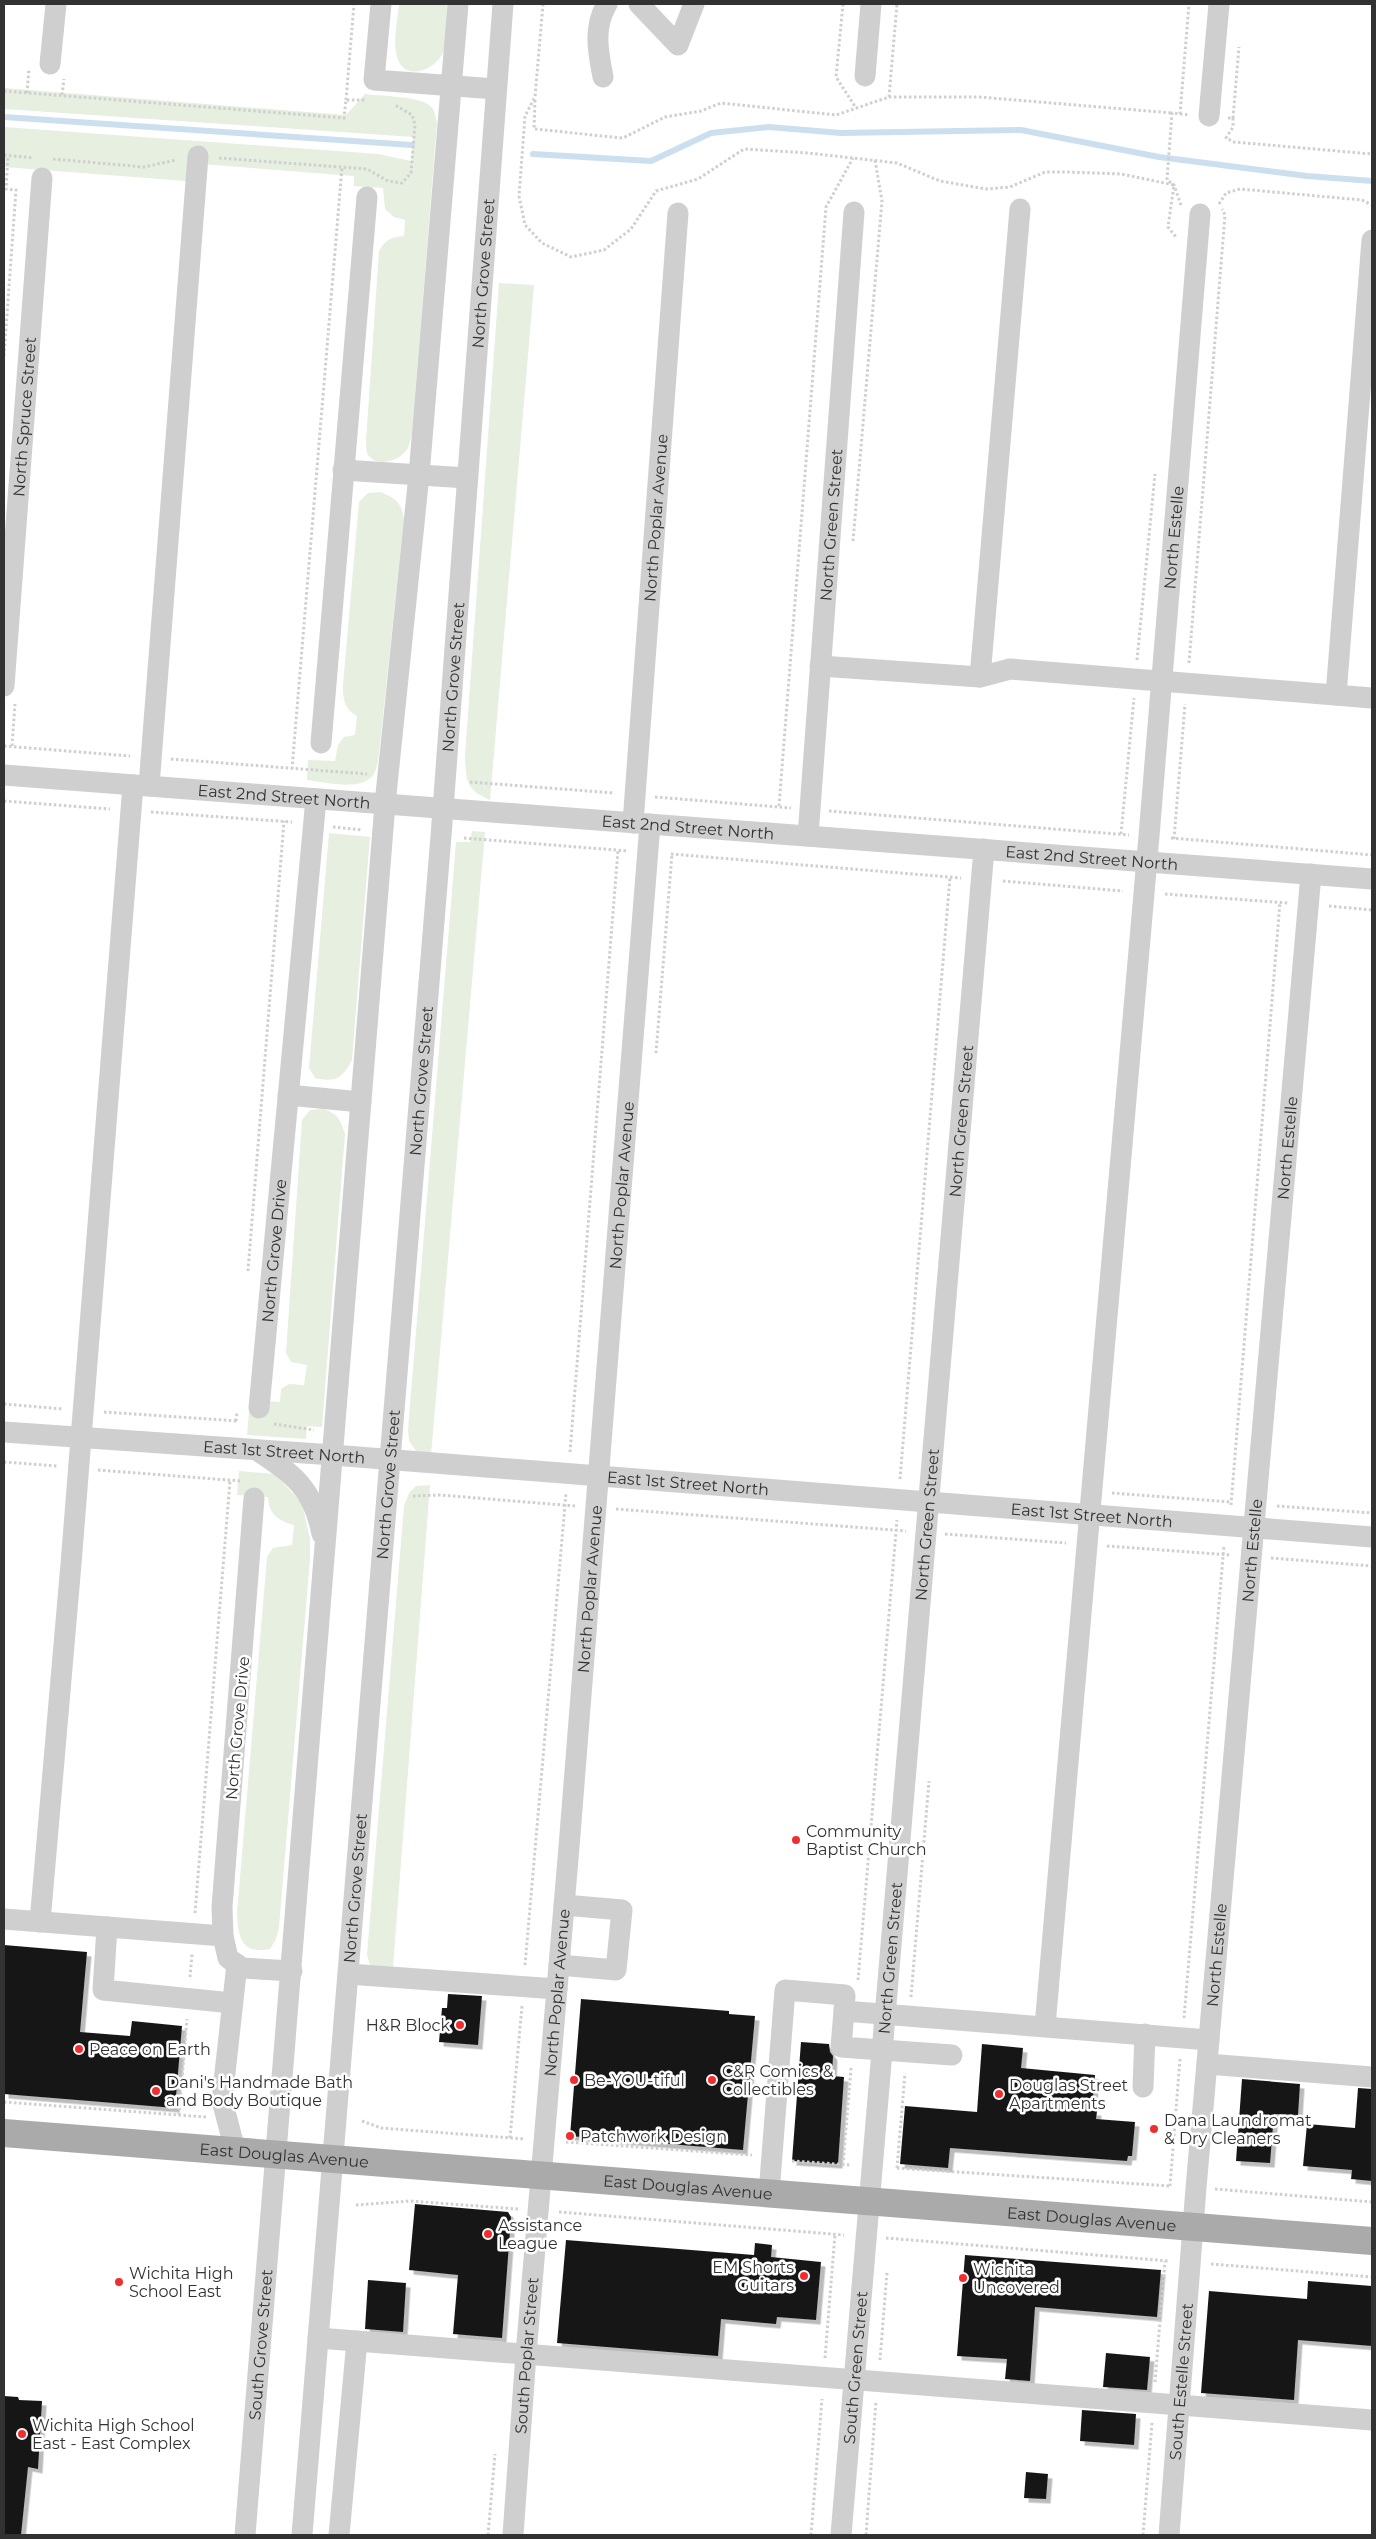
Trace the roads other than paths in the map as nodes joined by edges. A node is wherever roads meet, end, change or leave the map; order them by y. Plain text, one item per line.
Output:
1 (56, 4) edge
2 (381, 4) edge
3 (458, 4) edge
4 (503, 4) edge
5 (607, 4) edge
6 (639, 4) edge
7 (694, 4) edge
8 (871, 4) edge
9 (1219, 4) edge
10 (50, 64) dead end
11 (865, 76) dead end
12 (603, 77) dead end
13 (451, 85) junction
14 (496, 89) junction
15 (1209, 116) road end
16 (198, 156) road end
17 (43, 165) road end
18 (366, 198) dead end
19 (1020, 209) dead end
20 (1209, 209) road end
21 (854, 212) dead end
22 (678, 213) dead end
23 (1372, 240) edge
24 (343, 470) junction
25 (419, 475) junction
26 (467, 478) junction
27 (820, 666) junction
28 (980, 677) junction
29 (1162, 682) junction
30 (4, 686) edge
31 (1336, 695) junction
32 (1372, 698) edge
33 (320, 743) dead end
34 (4, 775) edge
35 (141, 785) junction
36 (316, 799) junction
37 (385, 804) junction
38 (443, 808) junction
39 (642, 823) junction
40 (808, 836) junction
41 (984, 849) junction
42 (1147, 862) junction
43 (1311, 874) junction
44 (1372, 879) edge
45 (288, 1096) junction
46 (361, 1102) junction
47 (256, 1418) road end
48 (4, 1432) edge
49 (80, 1438) junction
50 (258, 1451) junction
51 (333, 1455) junction
52 (391, 1459) junction
53 (599, 1476) junction
54 (251, 1490) road end
55 (928, 1501) junction
56 (1090, 1514) junction
57 (1253, 1527) junction
58 (1372, 1537) edge
59 (326, 1550) junction
60 (564, 1904) junction
61 (4, 1919) edge
62 (40, 1922) junction
63 (107, 1927) junction
64 (223, 1936) junction
65 (233, 1961) junction
66 (559, 1965) junction
67 (292, 1971) junction
68 (348, 1974) junction
69 (557, 1989) junction
70 (232, 2003) junction
71 (844, 2011) junction
72 (886, 2014) junction
73 (1045, 2026) junction
74 (1145, 2034) junction
75 (1209, 2040) junction
76 (883, 2050) junction
77 (952, 2055) dead end
78 (1207, 2064) junction
79 (1372, 2077) edge
80 (1142, 2087) dead end
81 (4, 2133) edge
82 (235, 2150) junction
83 (277, 2154) junction
84 (332, 2159) junction
85 (541, 2175) junction
86 (769, 2193) junction
87 (870, 2201) junction
88 (1193, 2227) junction
89 (1372, 2241) edge
90 (318, 2338) junction
91 (357, 2341) junction
92 (526, 2354) junction
93 (854, 2380) junction
94 (1180, 2404) junction
95 (1372, 2420) edge
96 (245, 2535) edge
97 (302, 2535) edge
98 (338, 2535) edge
99 (513, 2535) edge
100 (841, 2535) edge
101 (1169, 2535) edge

1 - 10 street
2 - 13 street
3 - 13 street
4 - 14 street, North Grove Street
5 - 12 street
6 - 7 street
8 - 11 street
9 - 15 street
13 - 14 street
13 - 25 street
14 - 26 street, North Grove Street
16 - 35 street
17 - 30 street, North Spruce Street
18 - 24 street
19 - 28 street
20 - 29 street, North Estelle
21 - 27 street, North Green Street
22 - 39 street, North Poplar Avenue
23 - 31 street
24 - 25 street
24 - 33 street
25 - 26 street
25 - 37 street
26 - 38 street, North Grove Street
27 - 28 street
27 - 40 street, North Green Street
28 - 29 street
29 - 31 street
29 - 42 street, North Estelle
31 - 32 street
34 - 35 street, East 2nd Street North
35 - 36 street, East 2nd Street North
35 - 49 street
36 - 37 street, East 2nd Street North
36 - 45 street, North Grove Drive
37 - 38 street, East 2nd Street North
37 - 46 street
38 - 39 street, East 2nd Street North
38 - 52 street, North Grove Street
39 - 40 street, East 2nd Street North
39 - 53 street, North Poplar Avenue
40 - 41 street, East 2nd Street North
41 - 42 street, East 2nd Street North
41 - 55 street, North Green Street
42 - 43 street, East 2nd Street North
42 - 56 street, North Estelle
43 - 44 street, East 2nd Street North
43 - 57 street, North Estelle
45 - 46 street
45 - 47 street, North Grove Drive
46 - 51 street
48 - 49 street, East 1st Street North
49 - 50 street, East 1st Street North
49 - 62 street
50 - 51 street, East 1st Street North
50 - 59 street
51 - 52 street, East 1st Street North
51 - 59 street
52 - 53 street, East 1st Street North
52 - 68 street, North Grove Street
53 - 55 street, East 1st Street North
53 - 60 street, North Poplar Avenue
54 - 64 street, North Grove Drive
55 - 56 street, East 1st Street North
55 - 72 street, North Green Street
56 - 57 street, East 1st Street North
56 - 73 street, North Estelle
57 - 58 street, East 1st Street North
57 - 75 street, North Estelle
59 - 67 street
60 - 66 street, North Poplar Avenue
60 - 66 street
61 - 62 street
62 - 63 street
63 - 64 street
63 - 70 street
64 - 65 street, North Grove Drive
65 - 67 street
65 - 70 street
66 - 69 street, North Poplar Avenue
67 - 83 street
68 - 69 street
68 - 84 street, North Grove Street
69 - 85 street, North Poplar Avenue
70 - 82 street
71 - 72 street
71 - 76 street
71 - 86 street
72 - 73 street
72 - 76 street, North Green Street
73 - 74 street
74 - 75 street
74 - 80 street
75 - 78 street, North Estelle
76 - 77 street
76 - 87 street, North Green Street
78 - 79 street
78 - 88 street, North Estelle
81 - 82 main road, East Douglas Avenue
82 - 83 main road, East Douglas Avenue
83 - 84 main road, East Douglas Avenue
83 - 96 street, South Grove Street
84 - 85 main road, East Douglas Avenue
84 - 90 street
85 - 86 main road, East Douglas Avenue
85 - 92 street, South Poplar Street
86 - 87 main road, East Douglas Avenue
87 - 88 main road, East Douglas Avenue
87 - 93 street, South Green Street
88 - 89 main road, East Douglas Avenue
88 - 94 street, South Estelle Street
90 - 91 street
90 - 97 street
91 - 92 street
91 - 98 street
92 - 93 street
92 - 99 street, South Poplar Street
93 - 94 street
93 - 100 street, South Green Street
94 - 95 street
94 - 101 street, South Estelle Street

